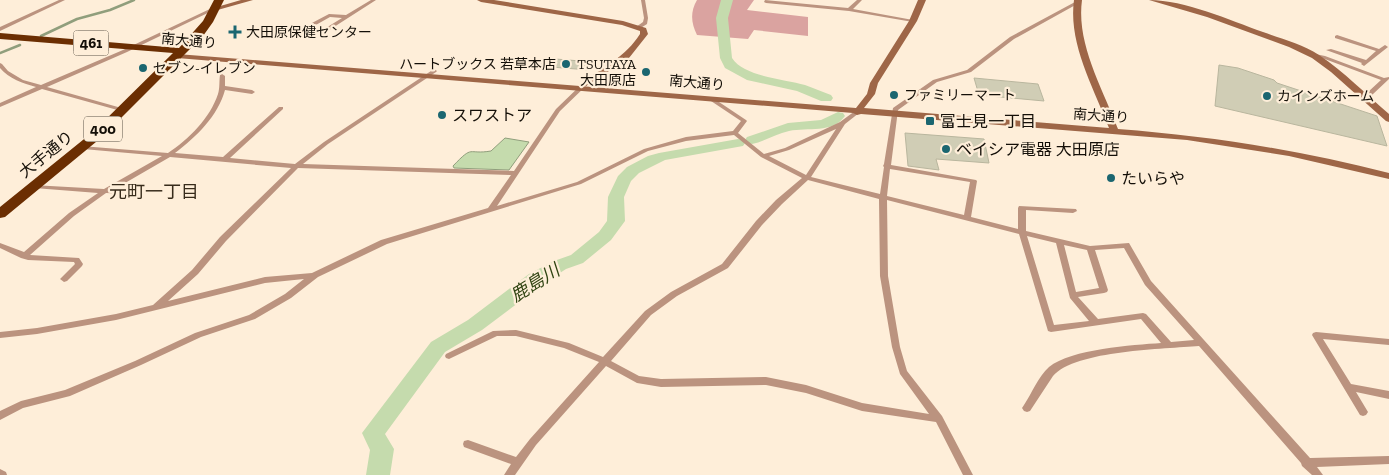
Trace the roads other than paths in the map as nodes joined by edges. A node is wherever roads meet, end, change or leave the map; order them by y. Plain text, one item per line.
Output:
1 (63, 0) edge
2 (249, 0) edge
3 (374, 0) edge
4 (481, 0) edge
5 (643, 0) edge
6 (767, 0) edge
7 (860, 0) edge
8 (922, 0) edge
9 (1153, 0) edge
10 (1077, 2) edge
11 (216, 4) edge
12 (849, 10) junction
13 (346, 17) junction
14 (913, 21) junction
15 (638, 27) junction
16 (0, 30) edge
17 (0, 36) edge
18 (1337, 37) dead end
19 (0, 41) edge
20 (130, 49) junction
21 (1329, 50) dead end
22 (180, 53) junction
23 (1315, 56) junction
24 (1366, 62) junction
25 (0, 65) edge
26 (1357, 70) junction
27 (431, 74) junction
28 (222, 76) dead end
29 (1387, 79) edge
30 (39, 86) junction
31 (583, 86) junction
32 (224, 88) junction
33 (252, 92) dead end
34 (1361, 94) junction
35 (713, 100) junction
36 (0, 104) edge
37 (281, 108) dead end
38 (860, 109) junction
39 (123, 110) junction
40 (894, 112) junction
41 (1389, 119) edge
42 (843, 123) junction
43 (1114, 129) junction
44 (735, 133) junction
45 (83, 147) junction
46 (170, 154) junction
47 (763, 156) junction
48 (225, 160) junction
49 (296, 166) junction
50 (886, 166) junction
51 (1389, 170) edge
52 (515, 174) junction
53 (1389, 176) edge
54 (807, 178) junction
55 (34, 186) junction
56 (103, 192) junction
57 (128, 193) dead end
58 (883, 197) junction
59 (491, 210) junction
60 (1073, 211) dead end
61 (0, 214) edge
62 (967, 218) junction
63 (1022, 233) junction
64 (1059, 242) junction
65 (0, 245) edge
66 (1090, 248) junction
67 (24, 256) junction
68 (313, 276) junction
69 (64, 279) dead end
70 (1074, 295) junction
71 (155, 308) junction
72 (1096, 323) junction
73 (0, 335) edge
74 (1389, 342) edge
75 (1200, 343) junction
76 (1169, 346) junction
77 (449, 356) dead end
78 (604, 361) junction
79 (1348, 387) junction
80 (1389, 395) edge
81 (1027, 408) dead end
82 (1363, 412) dead end
83 (0, 416) edge
84 (938, 419) junction
85 (468, 444) dead end
86 (1389, 460) edge
87 (518, 462) junction
88 (1306, 462) junction
89 (508, 475) edge
90 (968, 475) edge
91 (1318, 475) edge

1 - 16 street
2 - 11 street
3 - 13 street
4 - 15 street
5 - 15 street
6 - 12 street
7 - 12 street
8 - 14 street
9 - 23 street
10 - 40 street
10 - 43 street
11 - 20 street
11 - 22 highway, 400
12 - 14 street
13 - 13 street
14 - 38 street
15 - 31 street
17 - 20 highway, 南大通り / 461
18 - 24 street
19 - 20 highway, 南大通り / 461
20 - 22 highway, 南大通り / 461
20 - 30 street
21 - 24 street
22 - 27 street, 南大通り
22 - 39 highway, 大手通り / 400
23 - 26 street
23 - 34 street
24 - 26 street
25 - 30 street
26 - 29 street
27 - 31 street, 南大通り
27 - 49 street
28 - 32 street
29 - 34 street
30 - 36 street
30 - 39 street
31 - 35 street, 南大通り
31 - 38 street, 南大通り
31 - 52 street
32 - 33 street
32 - 46 street
34 - 41 street
35 - 38 street, 南大通り
35 - 44 street
37 - 48 street
38 - 40 street, 南大通り
38 - 42 street
39 - 45 highway, 大手通り / 400
40 - 43 street, 南大通り
40 - 50 street
42 - 47 street
42 - 54 street
43 - 51 street, 南大通り
43 - 53 street, 南大通り
44 - 47 street
44 - 59 street
45 - 46 street
45 - 55 highway, 大手通り / 400
46 - 48 street
46 - 56 street
47 - 54 street
48 - 49 street
49 - 52 street
49 - 71 street
50 - 58 street
50 - 62 street
52 - 59 street
54 - 58 street
54 - 78 street
55 - 56 street
55 - 61 highway, 大手通り / 400
56 - 57 street
56 - 67 street
58 - 62 street
58 - 84 street
59 - 68 street
60 - 63 street
62 - 63 street
63 - 64 street
63 - 72 street
64 - 66 street
64 - 70 street
65 - 67 street
66 - 70 street
66 - 75 street
67 - 69 street
68 - 71 street
68 - 83 street
70 - 72 street
71 - 73 street
72 - 76 street
74 - 79 street
75 - 76 street
75 - 88 street
76 - 81 street
77 - 78 street
78 - 84 street
78 - 87 street
79 - 80 street
79 - 82 street
84 - 90 street
85 - 87 street
86 - 88 street
87 - 89 street
88 - 91 street

